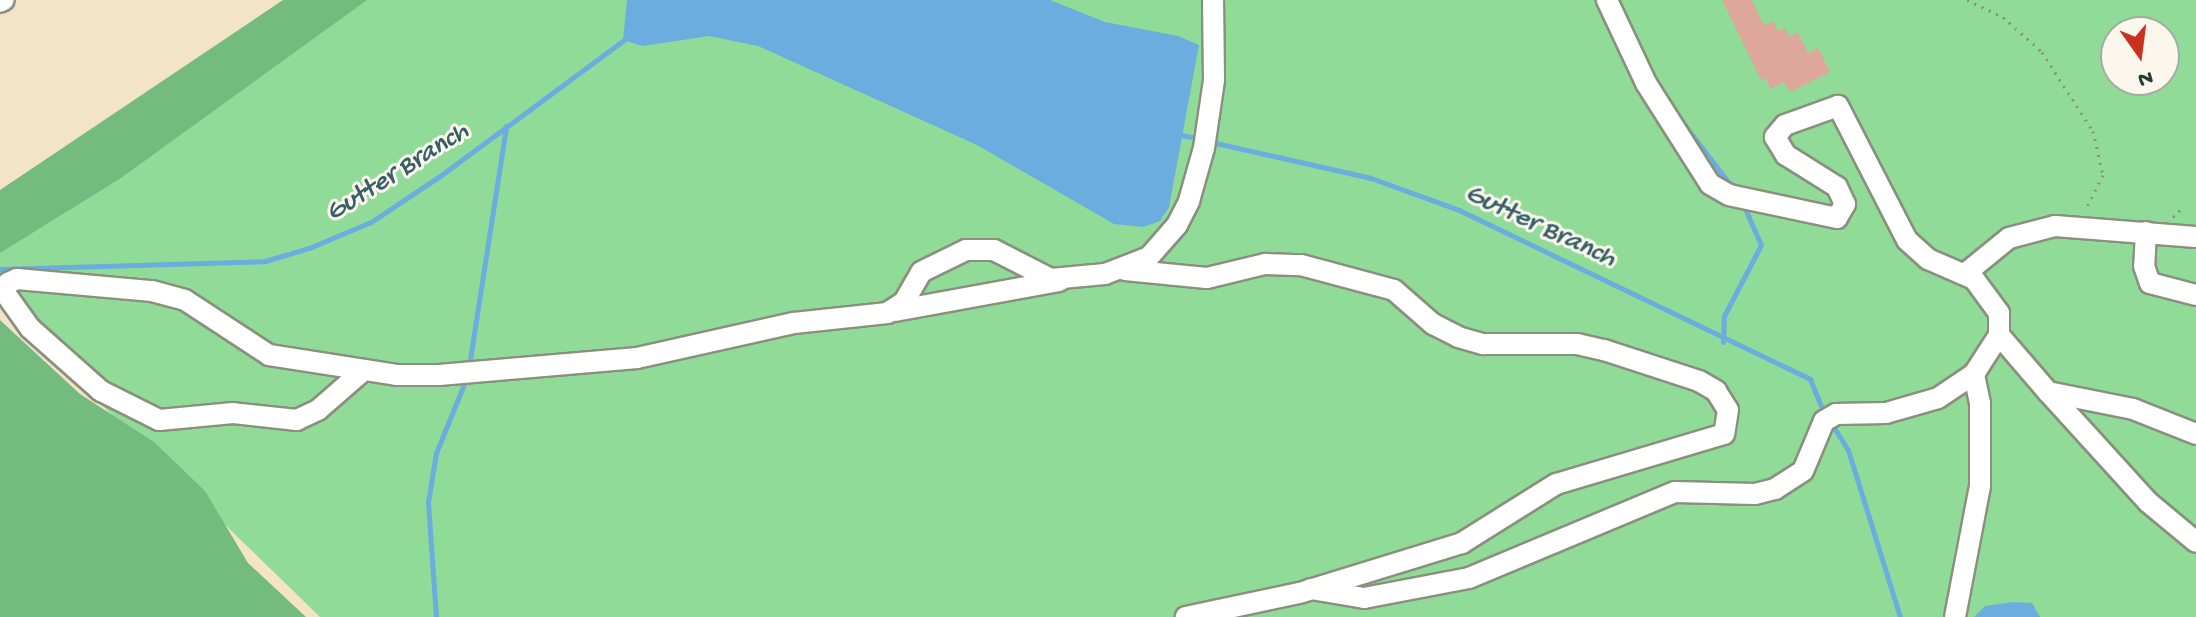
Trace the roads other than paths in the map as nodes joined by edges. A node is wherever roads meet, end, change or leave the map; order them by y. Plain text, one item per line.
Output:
1 (1213, 0) edge
2 (1607, 0) edge
3 (2146, 232) junction
4 (2196, 237) edge
5 (1121, 270) junction
6 (1966, 273) junction
7 (1063, 280) junction
8 (2196, 295) edge
9 (894, 311) junction
10 (1999, 335) junction
11 (364, 370) junction
12 (1974, 374) junction
13 (2048, 392) junction
14 (2196, 434) edge
15 (2196, 542) edge
16 (1311, 589) junction
17 (1186, 617) edge
18 (1955, 617) edge

1 - 5 lane
2 - 6 lane
3 - 4 lane
3 - 6 lane
3 - 8 lane
5 - 7 lane
5 - 16 lane
6 - 10 lane
7 - 9 lane
7 - 9 lane
9 - 11 lane
10 - 12 lane
10 - 13 lane
11 - 11 lane
12 - 16 lane
12 - 18 lane
13 - 14 lane
13 - 15 lane
16 - 17 lane

